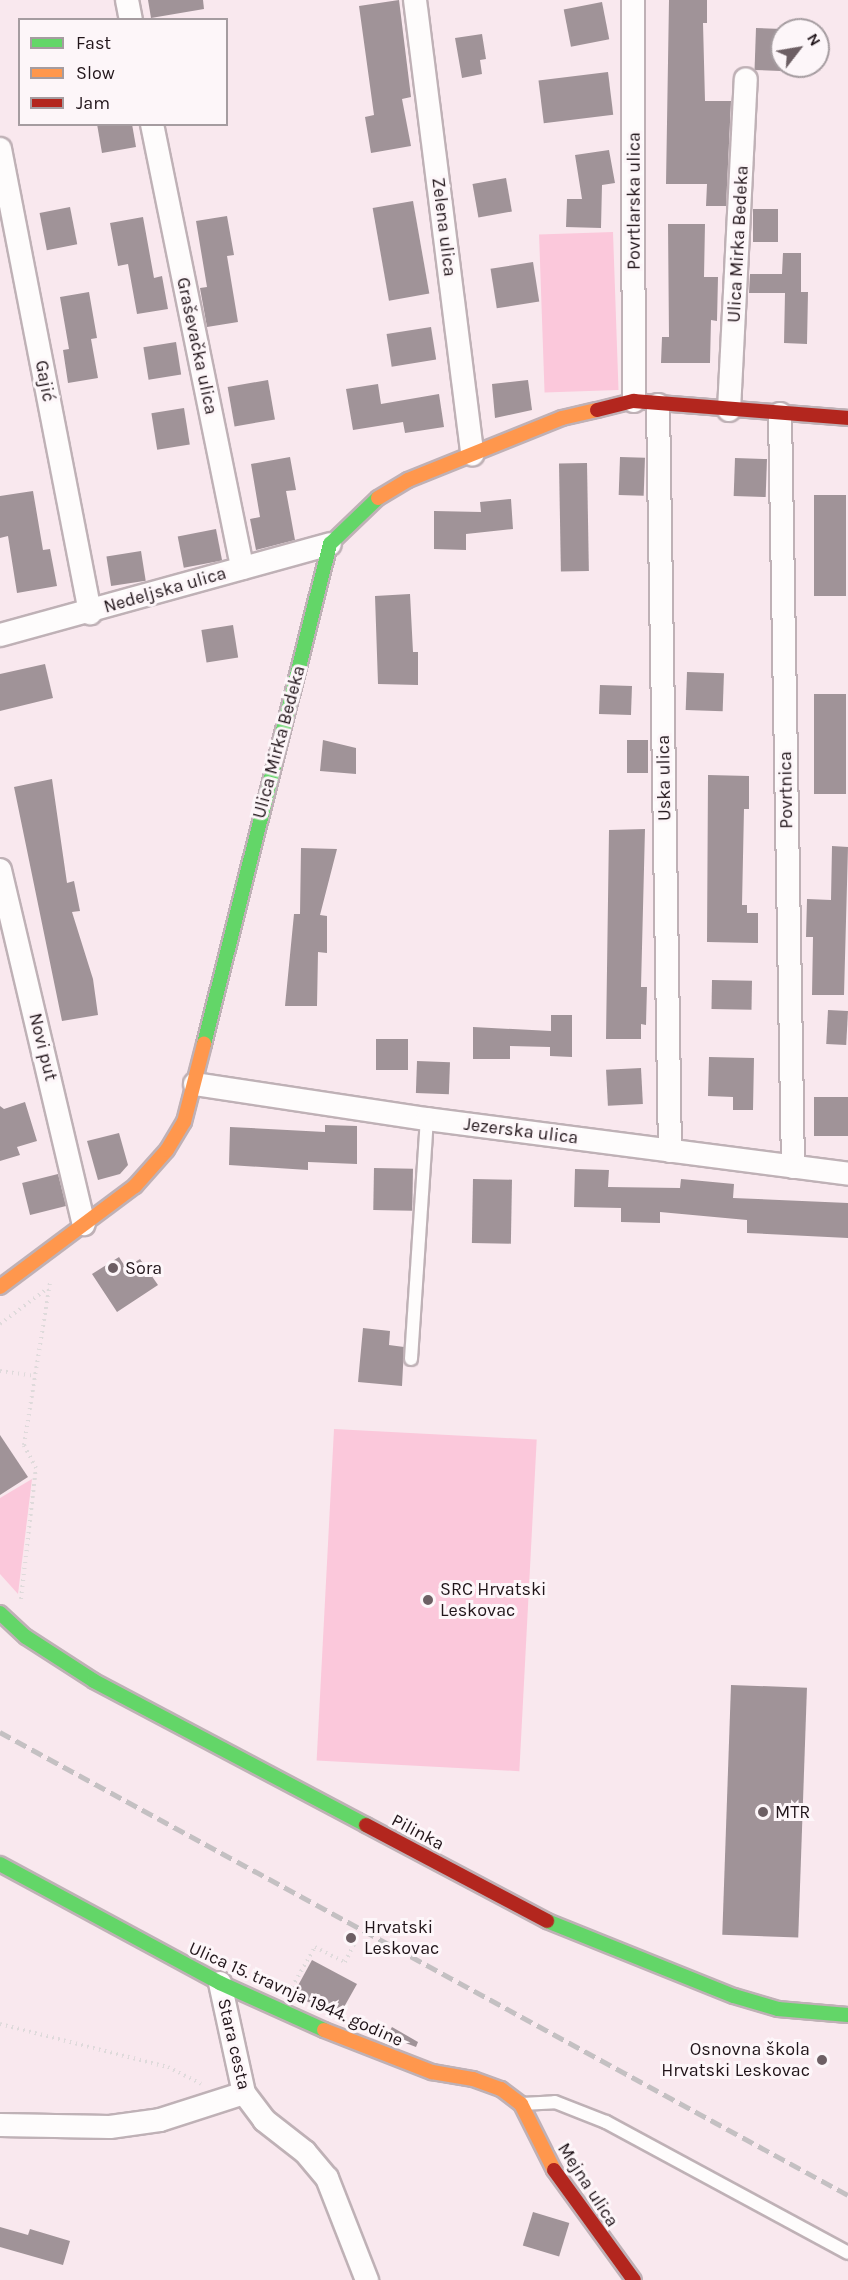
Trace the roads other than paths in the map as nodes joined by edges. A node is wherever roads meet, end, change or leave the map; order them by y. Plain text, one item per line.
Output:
1 (127, 0) edge
2 (415, 0) edge
3 (633, 0) edge
4 (130, 18) edge
5 (746, 78) dead end
6 (152, 126) edge
7 (0, 149) edge
8 (634, 401) junction
9 (658, 405) junction
10 (729, 410) junction
11 (780, 414) junction
12 (848, 418) edge
13 (472, 454) junction
14 (330, 544) junction
15 (242, 568) junction
16 (90, 613) junction
17 (0, 635) edge
18 (0, 870) edge
19 (195, 1084) junction
20 (427, 1119) junction
21 (670, 1151) junction
22 (793, 1167) junction
23 (848, 1174) edge
24 (84, 1224) junction
25 (0, 1287) edge
26 (411, 1359) dead end
27 (0, 1613) edge
28 (0, 1864) edge
29 (220, 1983) junction
30 (848, 2015) edge
31 (235, 2095) junction
32 (521, 2104) junction
33 (0, 2124) edge
34 (848, 2253) edge
35 (367, 2280) edge
36 (634, 2280) edge

1 - 4 street
2 - 13 street, Zelena ulica
3 - 8 street, Povrtlarska ulica
5 - 10 street, Ulica Mirka Bedeka
6 - 15 street, Graševačka ulica
7 - 16 street, Gajić
8 - 9 street
8 - 13 street
9 - 10 street
9 - 21 street, Uska ulica
10 - 11 street
11 - 12 street
11 - 22 street, Povrtnica
13 - 14 street
14 - 15 street, Nedeljska ulica
14 - 19 street, Ulica Mirka Bedeka
15 - 16 street, Nedeljska ulica
16 - 17 street, Nedeljska ulica
18 - 24 street, Novi put
19 - 20 street, Jezerska ulica
19 - 24 street, Ulica Mirka Bedeka
20 - 21 street, Jezerska ulica
20 - 26 lane
21 - 22 street, Jezerska ulica
22 - 23 street, Jezerska ulica
24 - 25 street, Ulica Mirka Bedeka
27 - 30 street, Pilinka
28 - 29 street, Ulica 15. travnja 1944. godine
29 - 31 street, Stara cesta
29 - 32 street, Ulica 15. travnja 1944. godine
31 - 33 street
31 - 35 street, Stara cesta
32 - 34 lane
32 - 36 street, Mejna ulica

